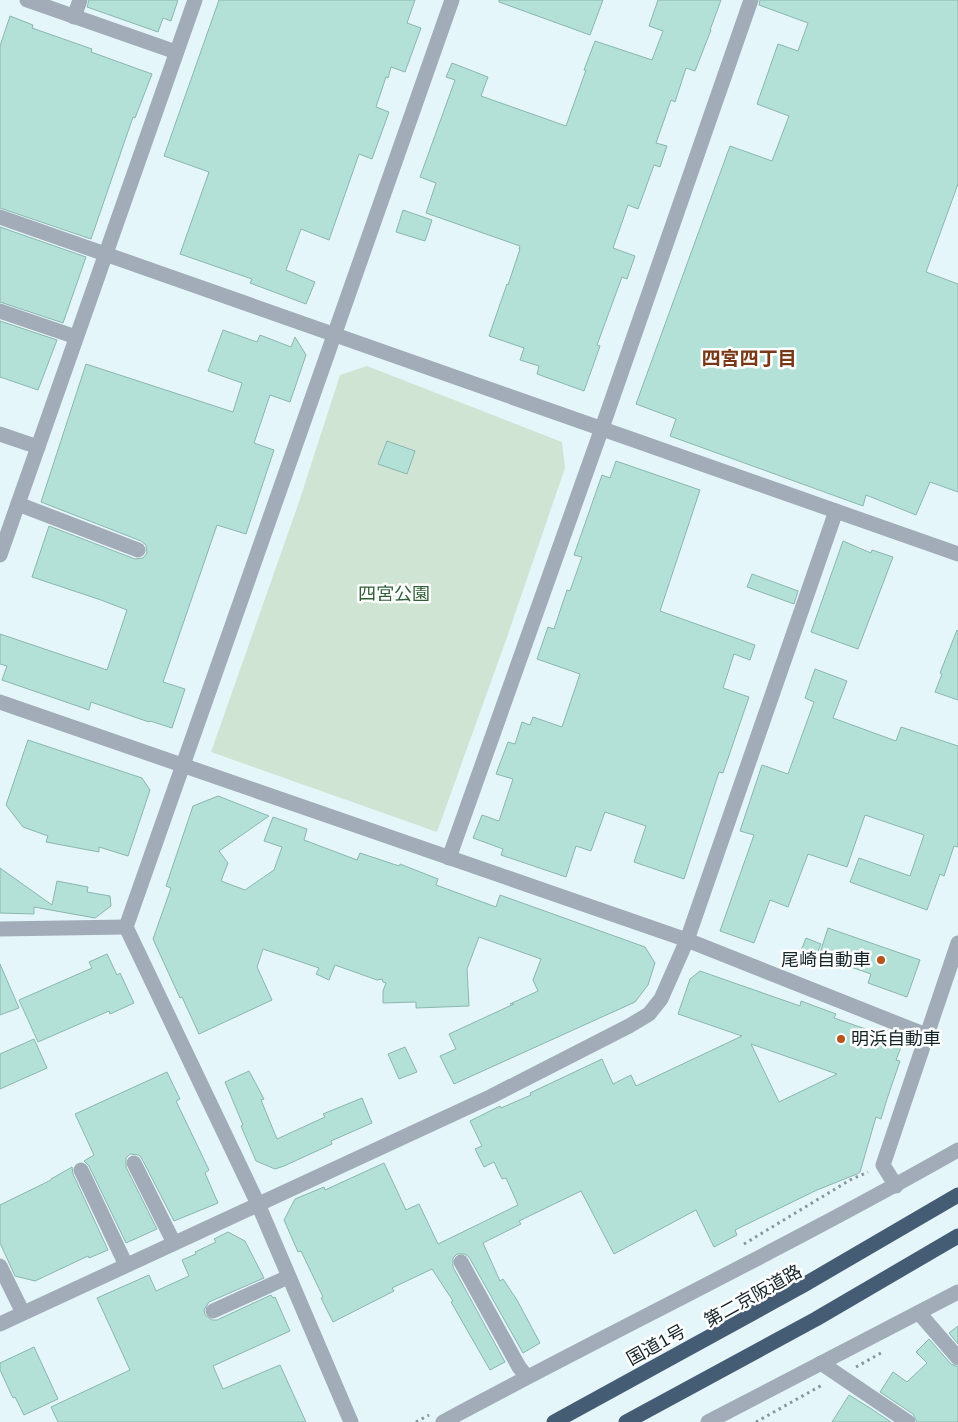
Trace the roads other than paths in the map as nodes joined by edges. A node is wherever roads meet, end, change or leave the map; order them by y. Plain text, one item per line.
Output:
1 (27, 0) edge
2 (80, 0) edge
3 (195, 0) edge
4 (452, 0) edge
5 (751, 0) edge
6 (74, 16) junction
7 (176, 52) junction
8 (0, 217) edge
9 (105, 255) junction
10 (0, 311) edge
11 (334, 334) junction
12 (76, 337) junction
13 (602, 428) junction
14 (0, 434) edge
15 (38, 448) junction
16 (18, 504) junction
17 (836, 511) junction
18 (138, 550) dead end
19 (958, 554) edge
20 (0, 555) edge
21 (0, 702) edge
22 (183, 766) junction
23 (449, 858) junction
24 (126, 927) junction
25 (0, 929) edge
26 (687, 940) junction
27 (958, 943) edge
28 (926, 1036) junction
29 (958, 1150) edge
30 (134, 1163) dead end
31 (81, 1170) dead end
32 (896, 1186) junction
33 (958, 1195) edge
34 (958, 1200) edge
35 (258, 1204) junction
36 (958, 1236) edge
37 (958, 1240) edge
38 (174, 1243) junction
39 (462, 1262) dead end
40 (126, 1265) junction
41 (0, 1266) edge
42 (288, 1277) junction
43 (958, 1292) edge
44 (213, 1311) dead end
45 (919, 1312) junction
46 (22, 1313) junction
47 (0, 1324) edge
48 (958, 1358) edge
49 (821, 1363) junction
50 (527, 1376) junction
51 (351, 1422) edge
52 (443, 1422) edge
53 (554, 1422) edge
54 (565, 1422) edge
55 (626, 1422) edge
56 (636, 1422) edge
57 (708, 1422) edge
58 (908, 1422) edge

1 - 6 street
2 - 6 street
3 - 7 street
4 - 11 street
5 - 13 street
6 - 7 street
7 - 9 street
8 - 9 street
9 - 11 street
9 - 12 street
10 - 12 street
11 - 13 street
11 - 22 street
12 - 15 street
13 - 17 street
13 - 23 street
14 - 15 street
15 - 16 street
16 - 18 street
16 - 20 street
17 - 19 street
17 - 26 street
21 - 22 street
22 - 23 street
22 - 24 street
23 - 26 street
24 - 25 street
24 - 35 street
26 - 28 street
26 - 35 street
27 - 28 street
28 - 32 street
29 - 32 street
30 - 38 street
31 - 40 street
32 - 50 street
33 - 53 highway, 国道1号
34 - 54 highway, 第二京阪道路
35 - 38 street
35 - 42 street
36 - 55 highway
37 - 56 highway
38 - 40 street
39 - 50 street
40 - 46 street
41 - 46 street
42 - 44 street
42 - 51 street
43 - 45 street
45 - 48 street
45 - 49 street
46 - 47 street
49 - 57 street
49 - 58 street
50 - 52 street

